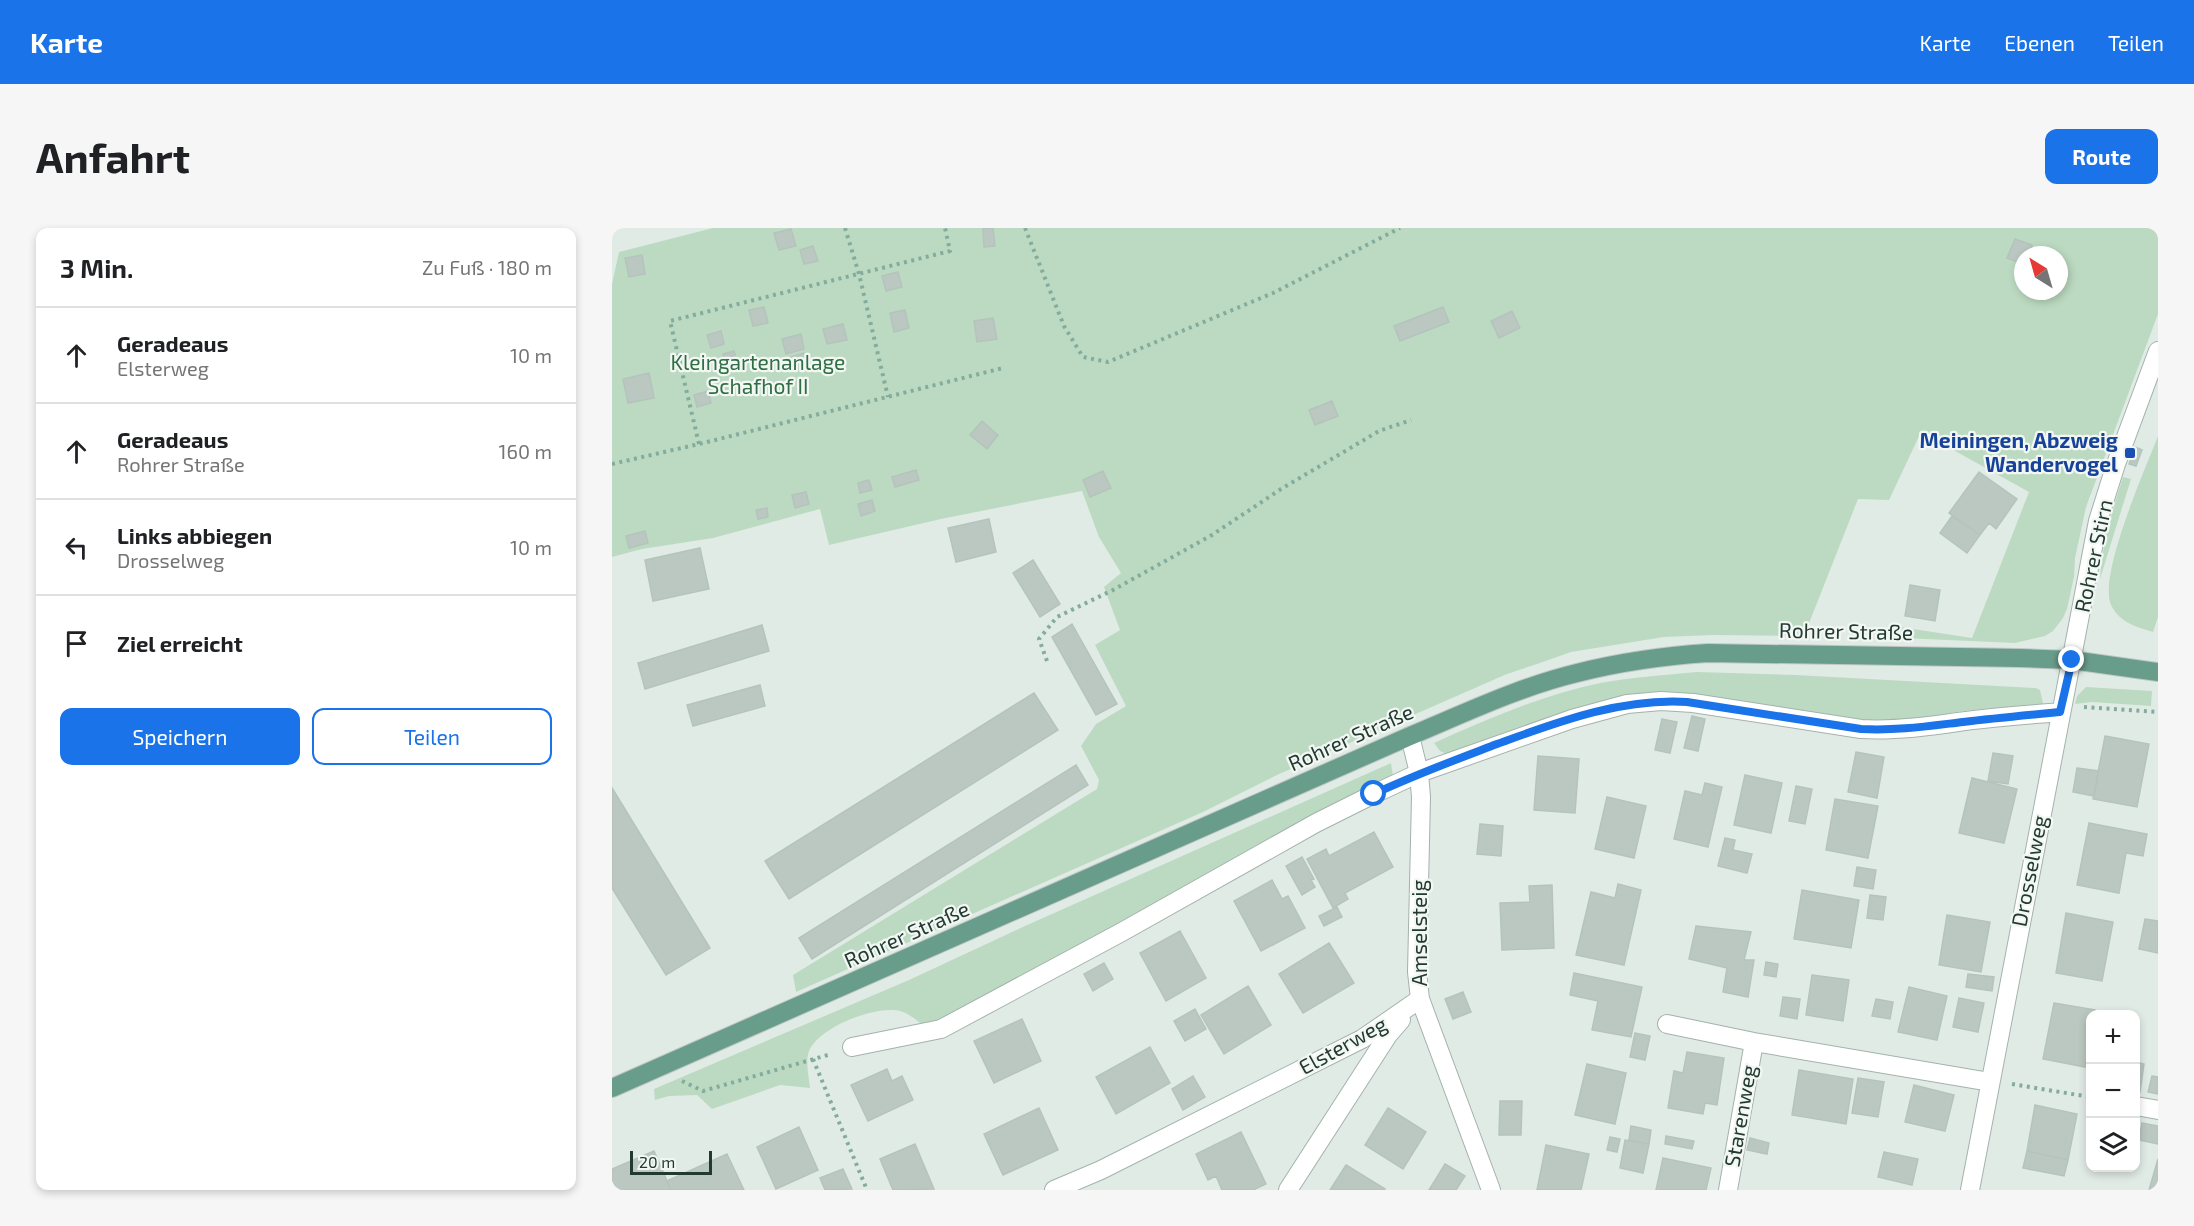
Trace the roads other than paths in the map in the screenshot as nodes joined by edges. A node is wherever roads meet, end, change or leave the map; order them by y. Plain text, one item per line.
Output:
1 (2158, 351) edge
2 (2072, 660) junction
3 (2158, 672) edge
4 (2060, 712) junction
5 (1410, 736) junction
6 (1419, 773) junction
7 (1420, 999) junction
8 (1667, 1024) dead end
9 (1754, 1042) junction
10 (852, 1047) road end
11 (1990, 1082) junction
12 (612, 1088) edge
13 (2140, 1107) edge
14 (2158, 1110) edge
15 (1054, 1190) edge
16 (1288, 1190) edge
17 (1491, 1190) edge
18 (1728, 1190) edge
19 (1970, 1190) edge

1 - 2 street, Rohrer Stirn
2 - 3 main road, Rohrer Straße
2 - 4 street, Drosselweg
2 - 5 main road, Rohrer Straße
4 - 6 street
4 - 11 street, Drosselweg
5 - 6 street, Amselsteig
5 - 12 main road, Rohrer Straße
6 - 7 street, Amselsteig
6 - 10 street
7 - 15 street, Elsterweg
7 - 16 street, Elsterweg
7 - 17 street, Amselsteig
8 - 9 street
9 - 11 street
9 - 18 street, Starenweg
11 - 19 street, Drosselweg
13 - 14 street

